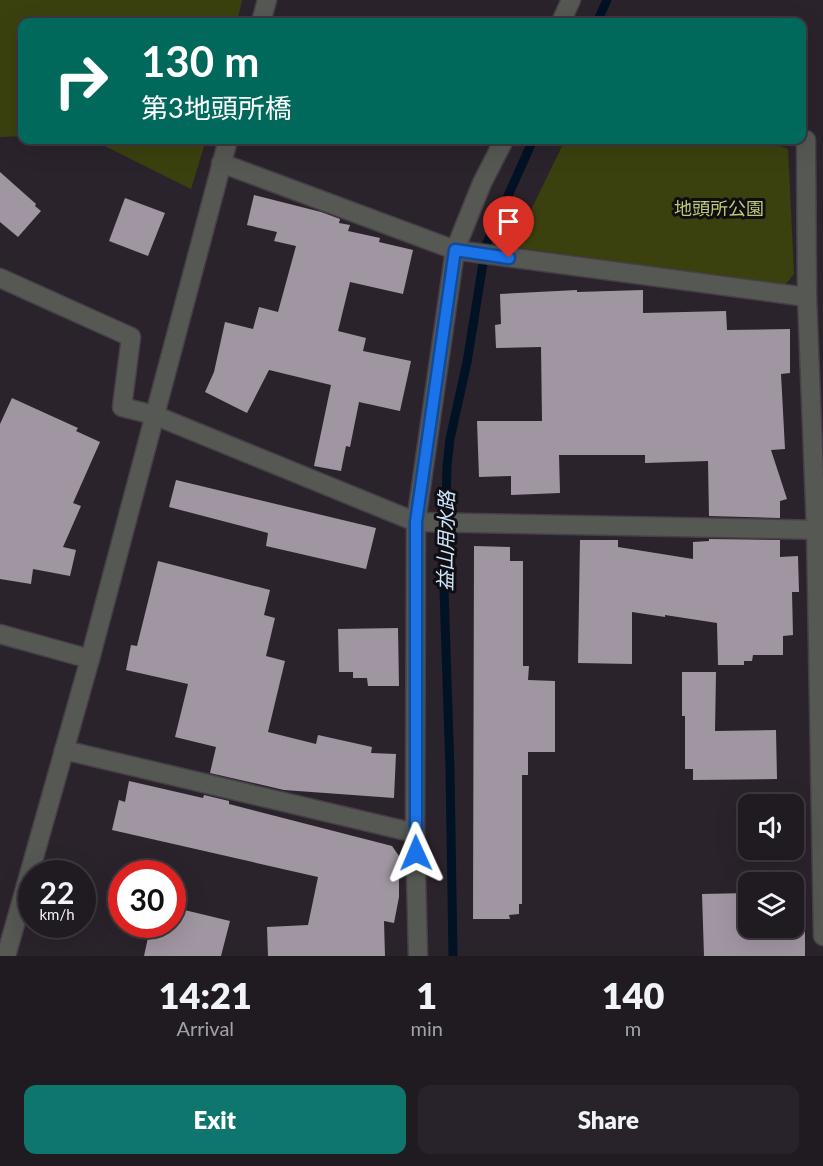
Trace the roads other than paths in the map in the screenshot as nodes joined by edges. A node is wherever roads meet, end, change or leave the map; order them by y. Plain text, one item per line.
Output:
1 (267, 0) edge
2 (571, 0) edge
3 (262, 18) edge
4 (563, 18) edge
5 (810, 140) edge
6 (227, 144) edge
7 (502, 144) edge
8 (221, 164) junction
9 (462, 252) junction
10 (0, 278) edge
11 (807, 297) junction
12 (154, 415) junction
13 (422, 523) junction
14 (819, 530) edge
15 (0, 634) edge
16 (90, 659) junction
17 (64, 750) junction
18 (415, 832) junction
19 (823, 936) edge
20 (6, 956) edge
21 (418, 956) edge

1 - 3 street
2 - 4 street
5 - 11 street
6 - 8 street
7 - 9 street
8 - 9 street
8 - 12 street
9 - 11 street
9 - 13 street
10 - 12 street
11 - 14 street
12 - 13 street
12 - 16 street
13 - 14 street
13 - 18 street
14 - 19 street
15 - 16 street
16 - 17 street
17 - 18 street
17 - 20 street
18 - 21 street

